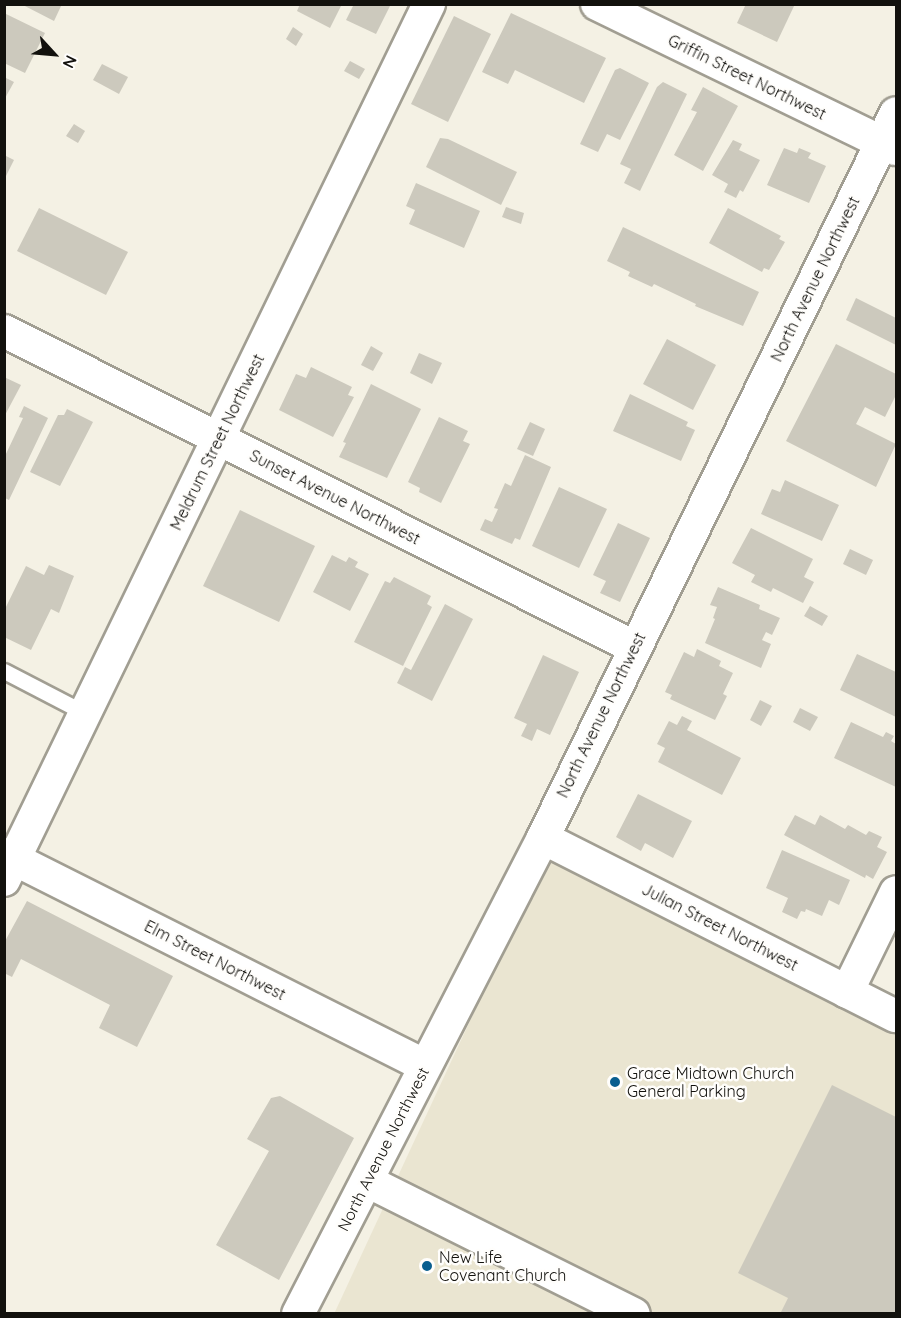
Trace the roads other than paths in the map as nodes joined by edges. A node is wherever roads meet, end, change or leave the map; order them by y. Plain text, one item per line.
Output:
1 (429, 4) edge
2 (597, 4) edge
3 (897, 113) edge
4 (889, 146) edge
5 (4, 331) edge
6 (219, 439) junction
7 (634, 646) junction
8 (4, 671) edge
9 (85, 713) junction
10 (543, 837) junction
11 (8, 864) edge
12 (897, 892) edge
13 (847, 992) junction
14 (897, 1016) edge
15 (425, 1066) junction
16 (368, 1181) junction
17 (298, 1314) edge
18 (634, 1314) edge

1 - 6 street, Meldrum Street Northwest
2 - 4 street, Griffin Street Northwest
3 - 4 street, North Avenue Northwest
4 - 7 street, North Avenue Northwest
5 - 6 street, Sunset Avenue Northwest
6 - 7 street, Sunset Avenue Northwest
6 - 9 street, Meldrum Street Northwest
7 - 10 street, North Avenue Northwest
8 - 9 lane
9 - 11 street, Meldrum Street Northwest
10 - 13 street, Julian Street Northwest
10 - 15 street, North Avenue Northwest
11 - 15 street, Elm Street Northwest
12 - 13 street
13 - 14 street, Julian Street Northwest
15 - 16 street, North Avenue Northwest
16 - 17 street, North Avenue Northwest
16 - 18 street

